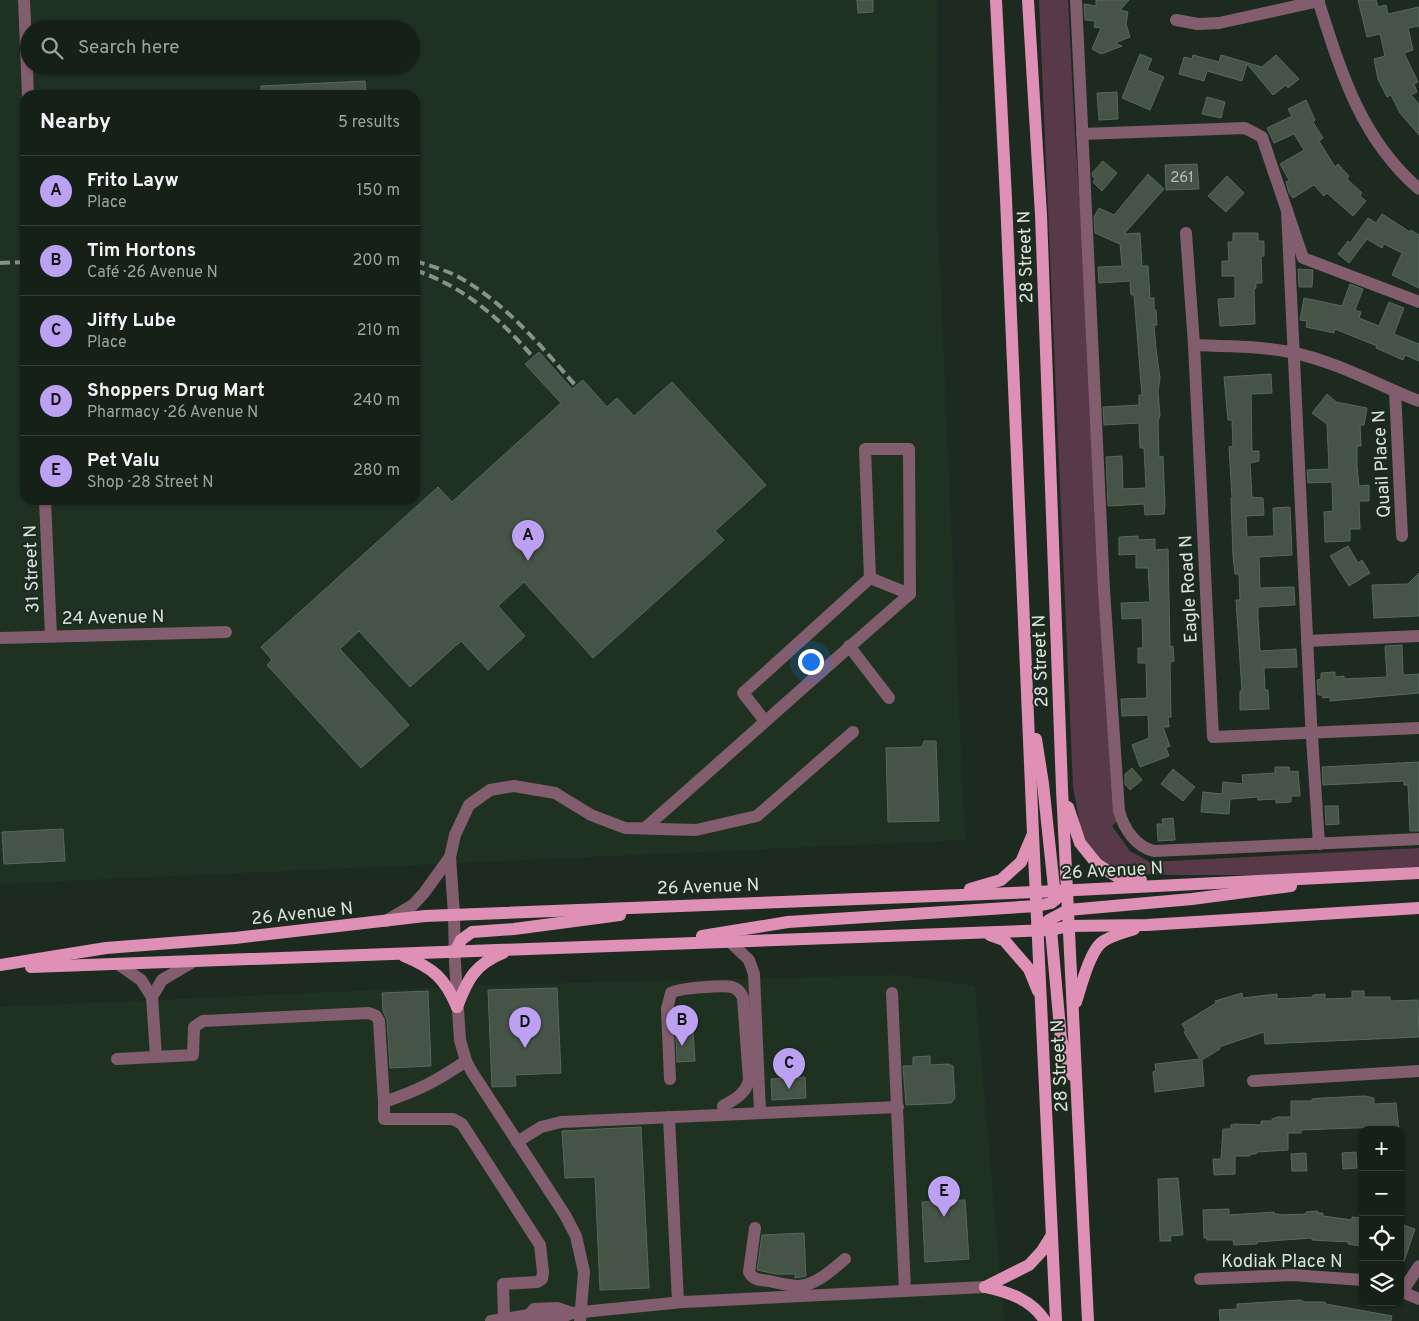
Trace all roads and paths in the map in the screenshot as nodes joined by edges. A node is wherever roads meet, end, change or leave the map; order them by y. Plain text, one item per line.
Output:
1 (24, 0) edge
2 (996, 0) edge
3 (1022, 0) edge
4 (1028, 0) edge
5 (1076, 0) edge
6 (1318, 0) edge
7 (25, 20) edge
8 (1176, 20) dead end
9 (1033, 64) junction
10 (27, 75) edge
11 (28, 90) edge
12 (1082, 134) junction
13 (1419, 189) edge
14 (1287, 210) junction
15 (1186, 233) dead end
16 (1302, 258) junction
17 (1289, 263) junction
18 (1419, 302) edge
19 (1194, 345) junction
20 (1293, 353) junction
21 (1394, 391) junction
22 (1419, 401) edge
23 (45, 505) edge
24 (1402, 536) dead end
25 (870, 578) junction
26 (910, 594) junction
27 (226, 632) dead end
28 (51, 636) junction
29 (1419, 636) edge
30 (0, 638) edge
31 (1307, 642) junction
32 (849, 646) junction
33 (1026, 682) junction
34 (889, 698) dead end
35 (765, 721) junction
36 (1419, 728) edge
37 (852, 732) dead end
38 (1311, 733) junction
39 (1062, 789) junction
40 (645, 828) junction
41 (1033, 834) junction
42 (1419, 839) edge
43 (1319, 844) junction
44 (450, 857) junction
45 (1419, 873) edge
46 (1383, 875) junction
47 (1193, 884) junction
48 (1068, 890) junction
49 (1036, 892) junction
50 (950, 895) junction
51 (1054, 895) junction
52 (696, 904) junction
53 (1040, 906) junction
54 (1419, 908) edge
55 (1064, 912) junction
56 (454, 914) junction
57 (386, 921) junction
58 (1148, 925) junction
59 (1069, 926) junction
60 (1046, 927) junction
61 (980, 932) junction
62 (729, 942) junction
63 (651, 944) junction
64 (513, 949) junction
65 (455, 952) junction
66 (400, 954) junction
67 (194, 961) junction
68 (118, 964) junction
69 (0, 966) edge
70 (892, 993) dead end
71 (152, 997) junction
72 (1042, 1001) junction
73 (458, 1008) junction
74 (1074, 1009) junction
75 (156, 1056) junction
76 (117, 1059) dead end
77 (466, 1061) junction
78 (1419, 1071) edge
79 (670, 1079) dead end
80 (1253, 1081) dead end
81 (1077, 1092) junction
82 (384, 1102) junction
83 (723, 1106) dead end
84 (898, 1107) junction
85 (760, 1113) junction
86 (669, 1117) junction
87 (517, 1142) junction
88 (755, 1228) dead end
89 (1052, 1235) junction
90 (846, 1259) dead end
91 (1419, 1266) edge
92 (1200, 1279) dead end
93 (1359, 1280) edge
94 (986, 1287) junction
95 (1404, 1287) edge
96 (906, 1291) junction
97 (1404, 1292) edge
98 (1419, 1299) edge
99 (678, 1302) junction
100 (529, 1315) junction
101 (577, 1316) edge
102 (498, 1320) edge
103 (541, 1320) edge
104 (1045, 1321) edge
105 (1056, 1321) edge
106 (1088, 1321) edge

1 - 7 street
2 - 33 main road, 28 Street N
3 - 9 main road
4 - 9 main road, 28 Street N
5 - 12 street
6 - 8 street
6 - 13 street
9 - 39 main road, 28 Street N
10 - 11 street
12 - 14 street
12 - 43 street
14 - 16 street
14 - 17 street
15 - 19 street, Eagle Road N
16 - 17 street
16 - 18 street
17 - 20 street
19 - 20 street
19 - 38 street, Eagle Road N
20 - 21 street
20 - 31 street
21 - 22 street
21 - 24 street, Quail Place N
23 - 28 street, 31 Street N
25 - 26 street
25 - 26 street
25 - 35 street
26 - 32 street
27 - 28 street, 24 Avenue N
28 - 30 street, 24 Avenue N
29 - 31 street
31 - 38 street
32 - 34 street
32 - 35 street
33 - 41 main road, 28 Street N
33 - 51 main road
35 - 40 street
36 - 38 street, Eagle Road N
37 - 40 street
38 - 43 street
39 - 47 main road
39 - 48 main road, 28 Street N
40 - 44 street
41 - 49 main road, 28 Street N
41 - 50 main road
42 - 43 street
44 - 56 street
44 - 57 street
45 - 46 main road, 26 Avenue N
46 - 47 main road, 26 Avenue N
46 - 55 main road
47 - 48 main road, 26 Avenue N
48 - 51 main road, 26 Avenue N
48 - 55 main road, 28 Street N
49 - 50 main road, 26 Avenue N
49 - 51 main road, 26 Avenue N
49 - 53 main road
50 - 52 main road, 26 Avenue N
51 - 53 main road
51 - 55 main road
52 - 56 main road, 26 Avenue N
52 - 65 main road
53 - 60 main road
53 - 63 main road
54 - 58 main road, 26 Avenue N
55 - 59 main road
55 - 60 main road
56 - 57 main road, 26 Avenue N
56 - 65 street
57 - 69 main road, 26 Avenue N
58 - 59 main road, 26 Avenue N
58 - 74 main road
59 - 60 main road, 26 Avenue N
59 - 74 main road, 28 Street N
60 - 61 main road, 26 Avenue N
60 - 72 main road, 28 Street N
60 - 81 main road
61 - 62 main road, 26 Avenue N
61 - 72 main road
62 - 63 main road, 26 Avenue N
62 - 85 street
63 - 64 main road, 26 Avenue N
64 - 65 main road, 26 Avenue N
64 - 73 main road
65 - 66 main road, 26 Avenue N
65 - 73 street
66 - 67 main road, 26 Avenue N
66 - 73 main road
67 - 68 main road, 26 Avenue N
67 - 71 street
68 - 69 main road, 26 Avenue N
68 - 71 street
70 - 84 street
71 - 75 street
72 - 89 main road, 28 Street N
73 - 77 street
74 - 81 main road, 28 Street N
75 - 76 street
75 - 82 street
77 - 82 street
77 - 87 street
78 - 80 street
79 - 83 street
81 - 106 main road, 28 Street N
82 - 102 street
84 - 85 street
84 - 96 street
85 - 86 street
86 - 87 street
86 - 99 street
87 - 101 street
88 - 90 street
89 - 94 main road
89 - 105 main road, 28 Street N
91 - 95 street
92 - 93 street, Kodiak Place N
94 - 96 street
94 - 104 main road
96 - 99 street
97 - 98 street
99 - 101 street
100 - 101 street
100 - 102 street
100 - 103 street
101 - 103 street

